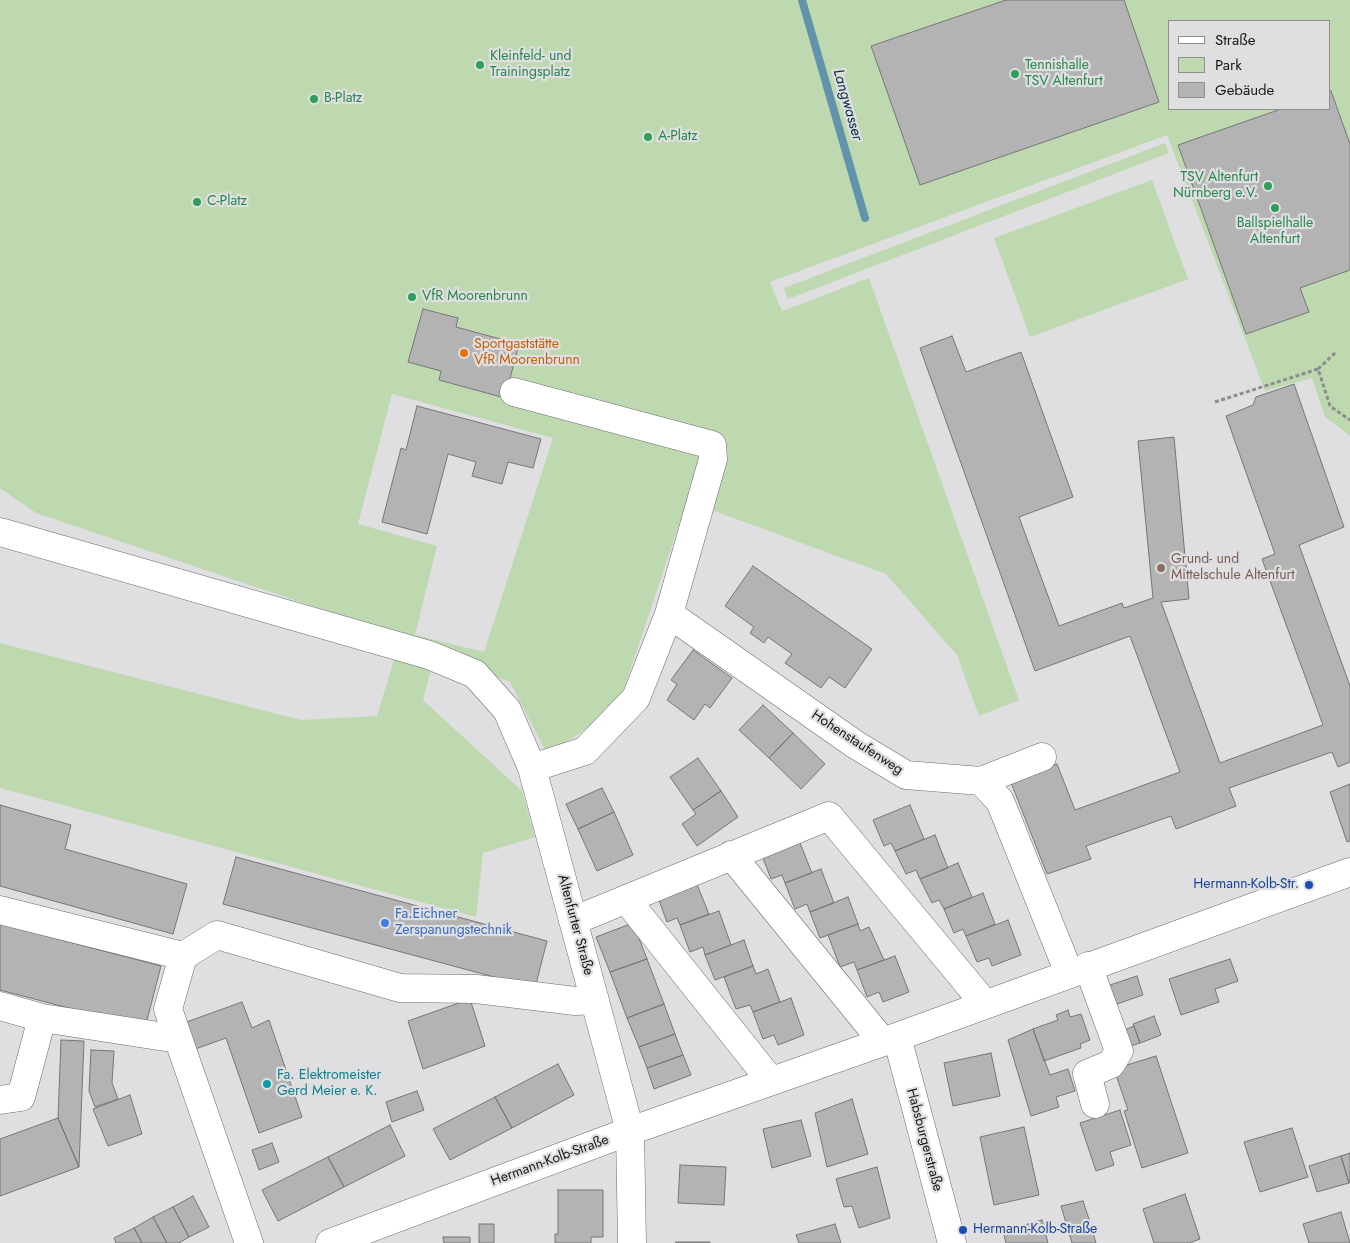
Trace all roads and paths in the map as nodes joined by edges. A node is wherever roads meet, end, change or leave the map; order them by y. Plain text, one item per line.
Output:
1 (1336, 352) dead end
2 (1318, 369) junction
3 (514, 392) dead end
4 (1215, 402) dead end
5 (1350, 420) edge
6 (0, 532) edge
7 (669, 614) junction
8 (1042, 757) dead end
9 (532, 768) junction
10 (981, 781) junction
11 (731, 856) junction
12 (1350, 872) edge
13 (626, 899) junction
14 (0, 910) edge
15 (573, 921) junction
16 (183, 956) junction
17 (1078, 970) junction
18 (595, 1000) junction
19 (985, 1004) junction
20 (0, 1006) edge
21 (42, 1018) junction
22 (890, 1039) junction
23 (181, 1046) junction
24 (771, 1081) junction
25 (0, 1100) edge
26 (1095, 1104) dead end
27 (630, 1131) junction
28 (249, 1243) edge
29 (330, 1243) edge
30 (632, 1243) edge
31 (952, 1243) edge

1 - 2 path
2 - 4 path
2 - 5 path
3 - 7 street
6 - 9 street, Altenfurter Straße
7 - 9 street
7 - 10 street, Hohenstaufenweg
8 - 10 street
9 - 15 street, Altenfurter Straße
10 - 17 street
11 - 13 street
11 - 19 street
11 - 22 street
12 - 17 street, Hermann-Kolb-Straße
13 - 15 street
13 - 24 street
14 - 16 street
15 - 18 street, Altenfurter Straße
16 - 18 street
16 - 23 street
17 - 19 street, Hermann-Kolb-Straße
17 - 26 street
18 - 27 street, Altenfurter Straße
19 - 22 street, Hermann-Kolb-Straße
20 - 21 street
21 - 23 street
21 - 25 street
22 - 24 street, Hermann-Kolb-Straße
22 - 31 street, Habsburgerstraße
23 - 28 street
24 - 27 street, Hermann-Kolb-Straße
27 - 29 street, Hermann-Kolb-Straße
27 - 30 street, Altenfurter Straße

